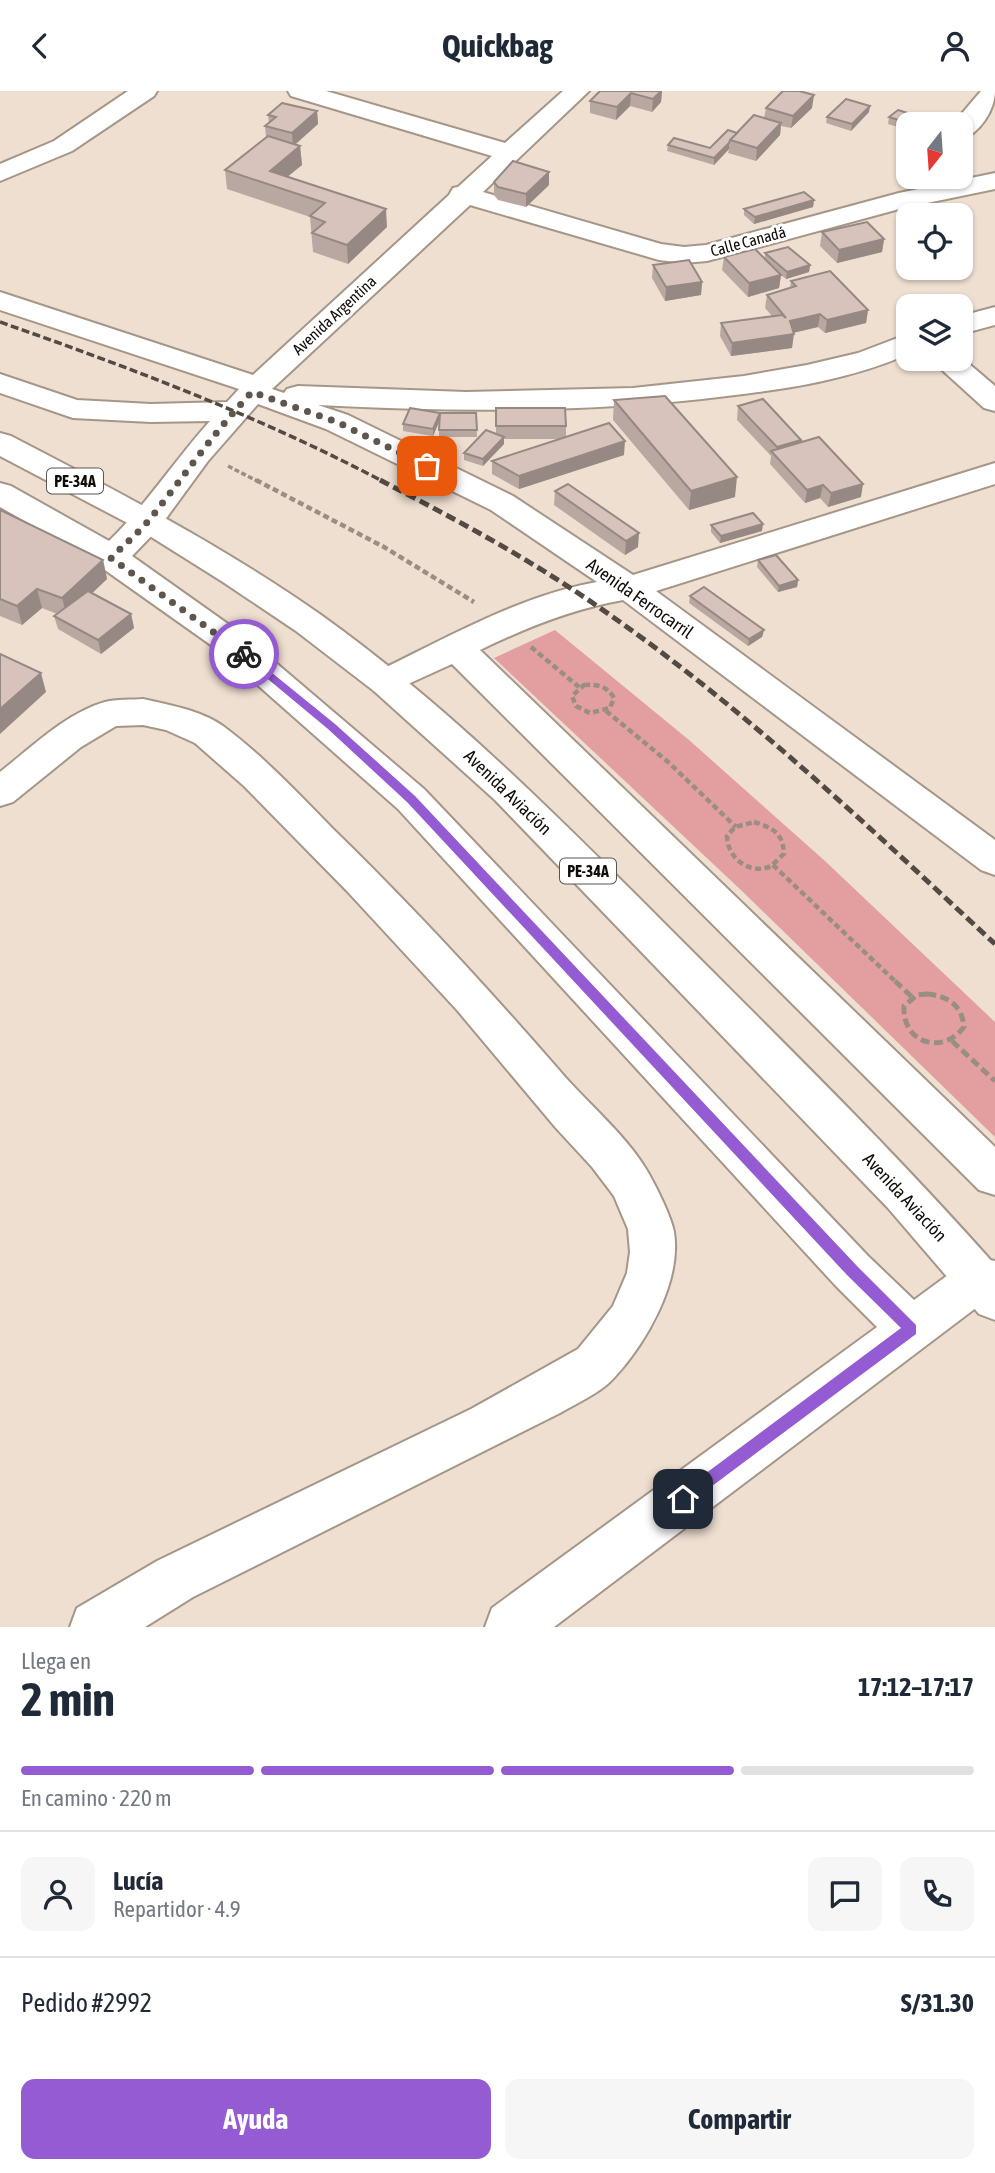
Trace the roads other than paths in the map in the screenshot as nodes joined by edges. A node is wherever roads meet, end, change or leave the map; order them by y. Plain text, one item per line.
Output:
1 (145, 91) edge
2 (300, 91) edge
3 (577, 91) edge
4 (994, 91) edge
5 (973, 116) edge
6 (510, 153) junction
7 (973, 170) edge
8 (0, 173) edge
9 (993, 181) edge
10 (910, 189) edge
11 (462, 194) junction
12 (899, 201) junction
13 (0, 301) edge
14 (995, 316) edge
15 (973, 322) edge
16 (896, 352) edge
17 (957, 371) edge
18 (0, 383) edge
19 (248, 396) junction
20 (995, 402) edge
21 (0, 443) edge
22 (995, 473) edge
23 (0, 493) edge
24 (148, 521) junction
25 (111, 558) junction
26 (629, 588) junction
27 (457, 649) junction
28 (386, 682) junction
29 (0, 792) edge
30 (995, 860) edge
31 (995, 1176) edge
32 (990, 1286) edge
33 (911, 1329) junction
34 (96, 1627) edge
35 (511, 1627) edge

1 - 8 main road
2 - 6 main road
3 - 6 main road, Avenida Argentina
4 - 5 main road
6 - 11 main road, Avenida Argentina
7 - 9 main road
9 - 12 main road, Calle Canadá
10 - 12 main road
11 - 12 main road, Calle Canadá
11 - 19 main road, Avenida Argentina
13 - 19 main road
14 - 15 main road
16 - 19 main road
17 - 20 main road
18 - 19 main road
19 - 24 main road, Avenida Argentina
19 - 26 main road, Avenida Ferrocarril
21 - 24 main road, Avenida Aviación / PE-34A
22 - 26 main road
23 - 25 main road
24 - 25 main road, Avenida Argentina
24 - 28 main road, Avenida Aviación / PE-34A
25 - 33 main road
26 - 27 main road
26 - 30 main road, Avenida Ferrocarril
27 - 28 main road
27 - 31 main road
28 - 32 main road, Avenida Aviación / PE-34A
29 - 34 main road
32 - 33 main road
33 - 35 main road

